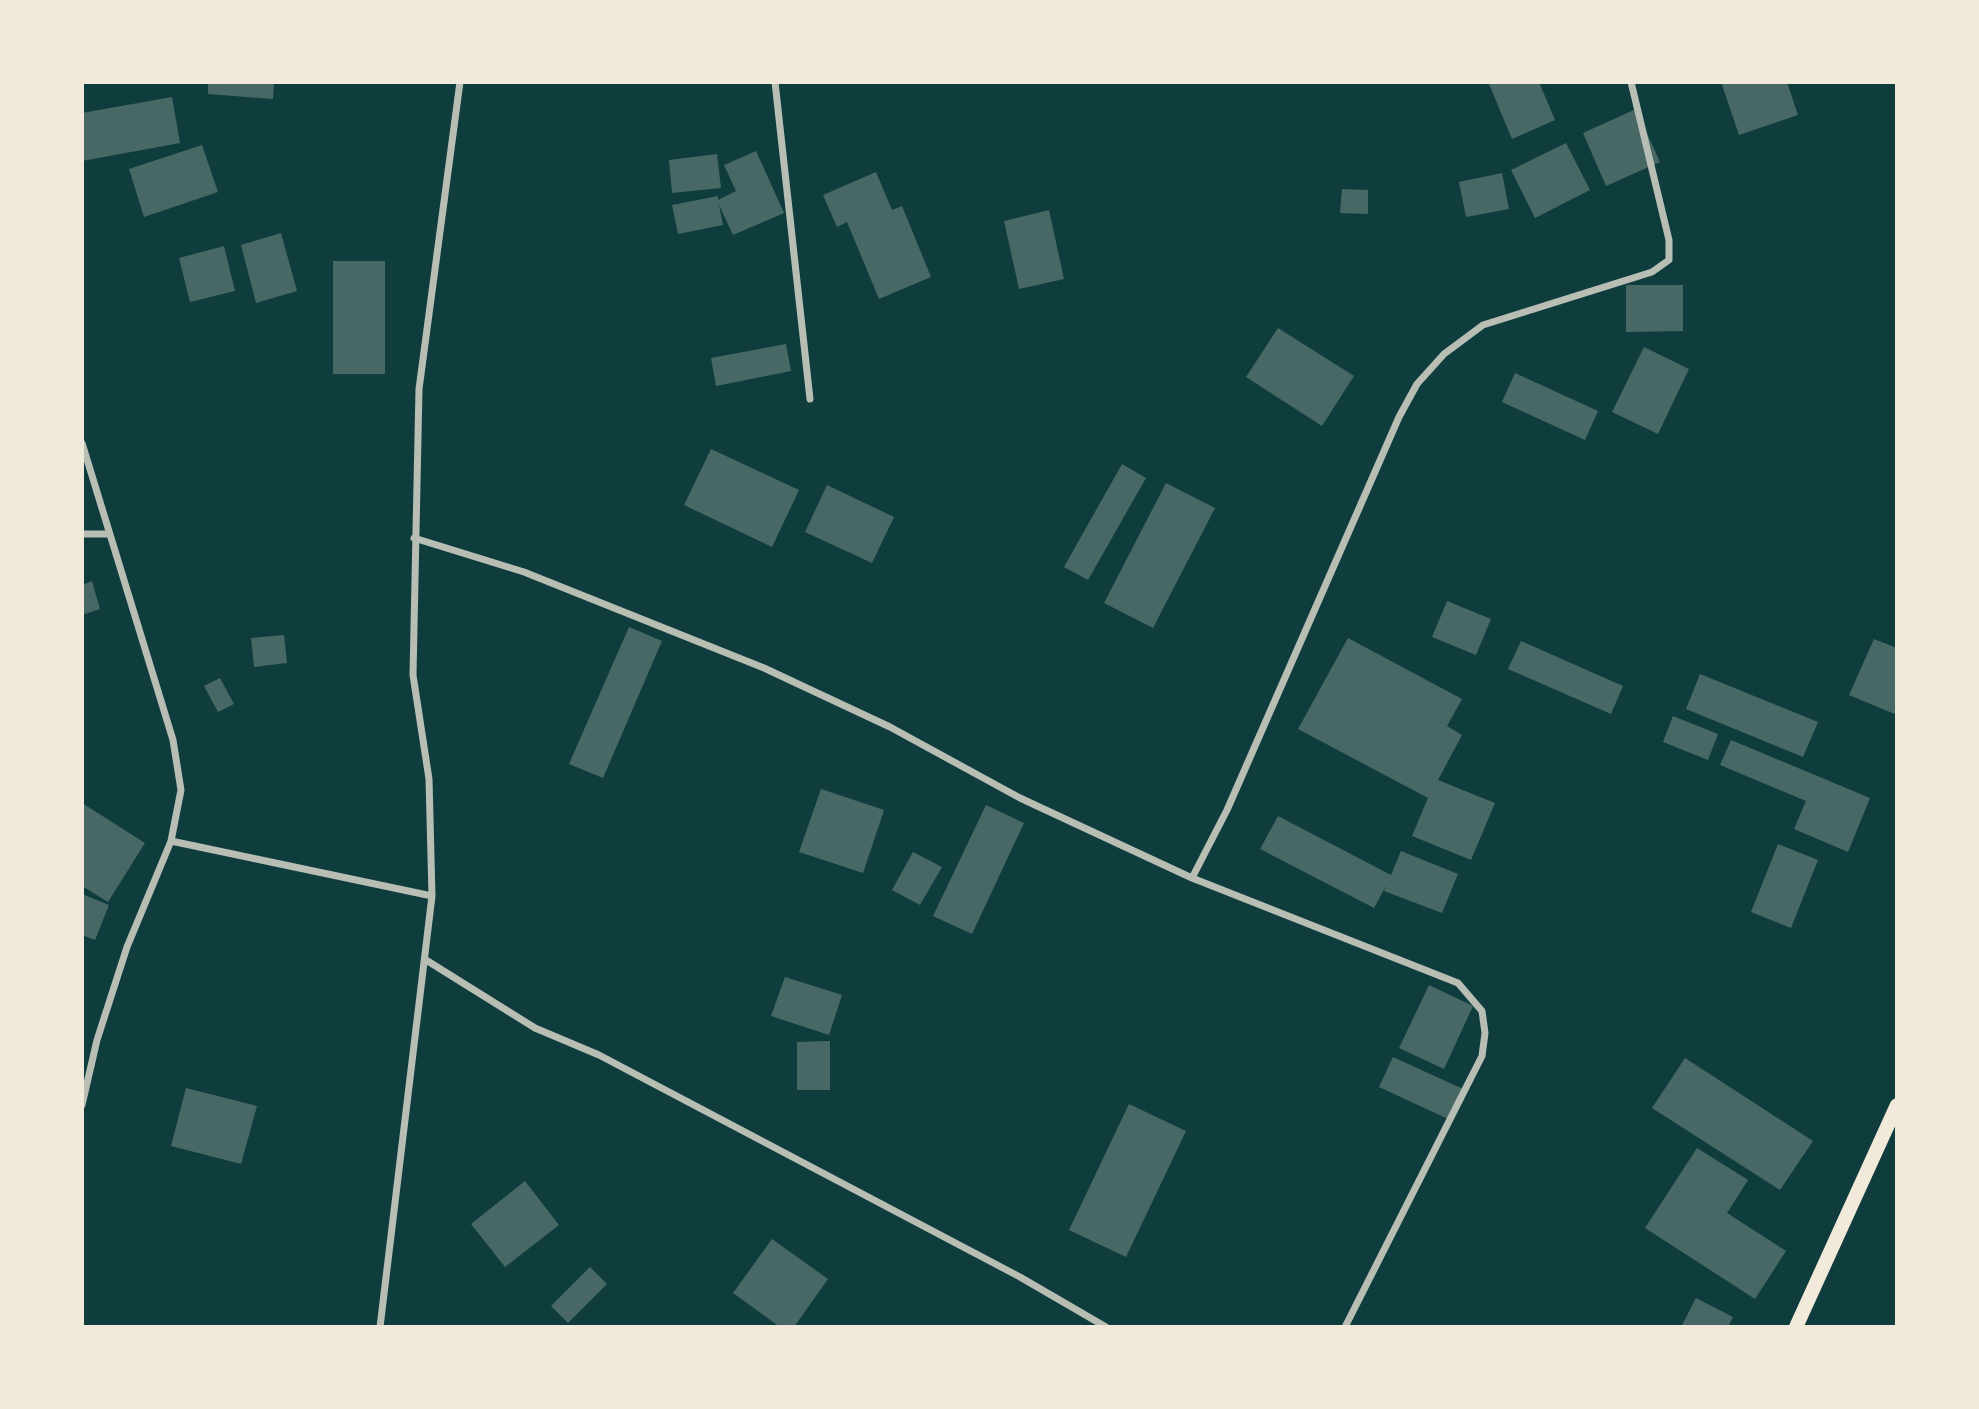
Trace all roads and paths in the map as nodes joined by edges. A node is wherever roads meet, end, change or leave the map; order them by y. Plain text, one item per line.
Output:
1 (460, 82) edge
2 (775, 82) edge
3 (1631, 82) edge
4 (810, 399) dead end
5 (82, 443) edge
6 (82, 534) edge
7 (109, 534) junction
8 (414, 538) junction
9 (171, 841) junction
10 (1192, 878) junction
11 (432, 896) junction
12 (426, 960) junction
13 (82, 1105) edge
14 (1897, 1105) edge
15 (380, 1327) edge
16 (1106, 1327) edge
17 (1345, 1327) edge
18 (1796, 1327) edge

1 - 8 street
2 - 4 street
3 - 10 street
5 - 7 street
6 - 7 street
7 - 9 street
8 - 10 street
8 - 11 street
9 - 11 street
9 - 13 street
10 - 17 street
11 - 12 street
12 - 15 street
12 - 16 street
14 - 18 main road

